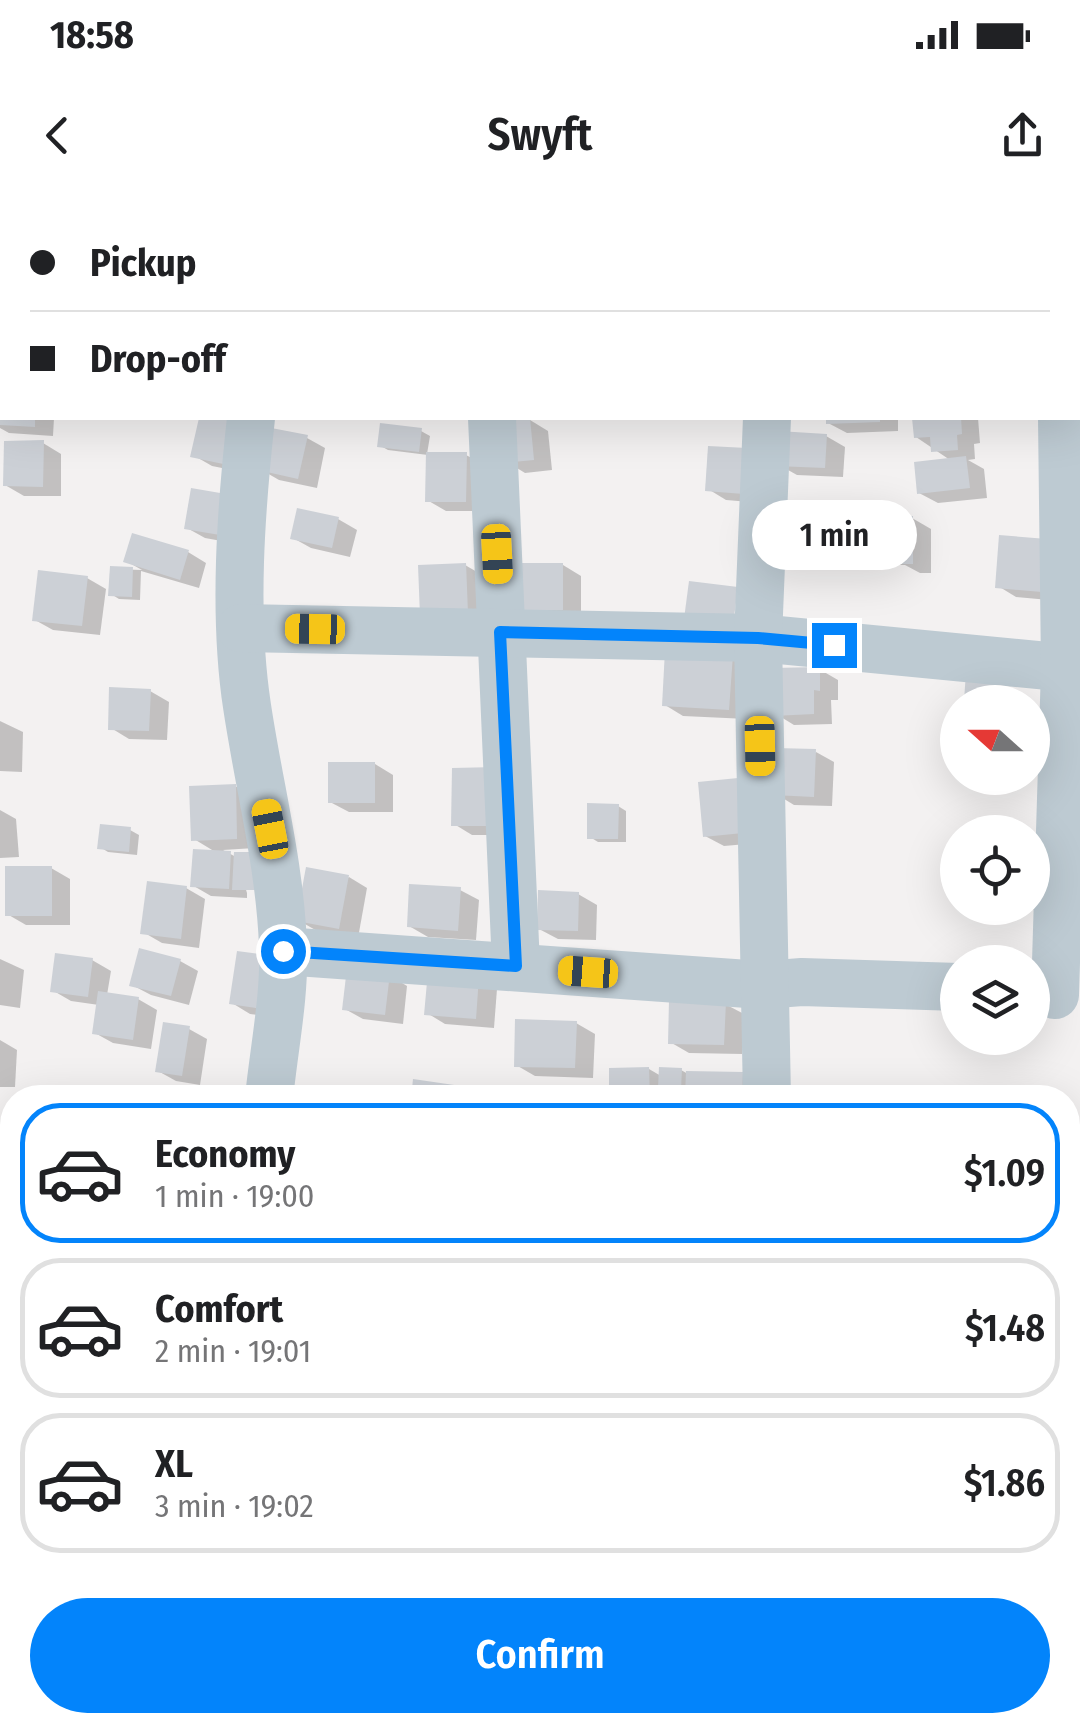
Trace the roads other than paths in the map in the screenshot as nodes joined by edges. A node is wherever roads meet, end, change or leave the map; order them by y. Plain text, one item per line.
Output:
1 (251, 420) edge
2 (492, 420) edge
3 (768, 420) edge
4 (1062, 420) edge
5 (241, 628) junction
6 (500, 632) junction
7 (758, 638) junction
8 (1073, 668) edge
9 (283, 951) junction
10 (516, 966) junction
11 (762, 985) junction
12 (940, 986) edge
13 (1056, 995) edge
14 (270, 1085) edge
15 (766, 1085) edge

1 - 5 street
2 - 6 street
3 - 7 street
4 - 8 street
5 - 6 street
5 - 9 street
6 - 7 street
6 - 10 street
7 - 8 street
7 - 11 street
8 - 13 street
9 - 10 street
9 - 14 street
10 - 11 street
11 - 12 street
11 - 15 street

